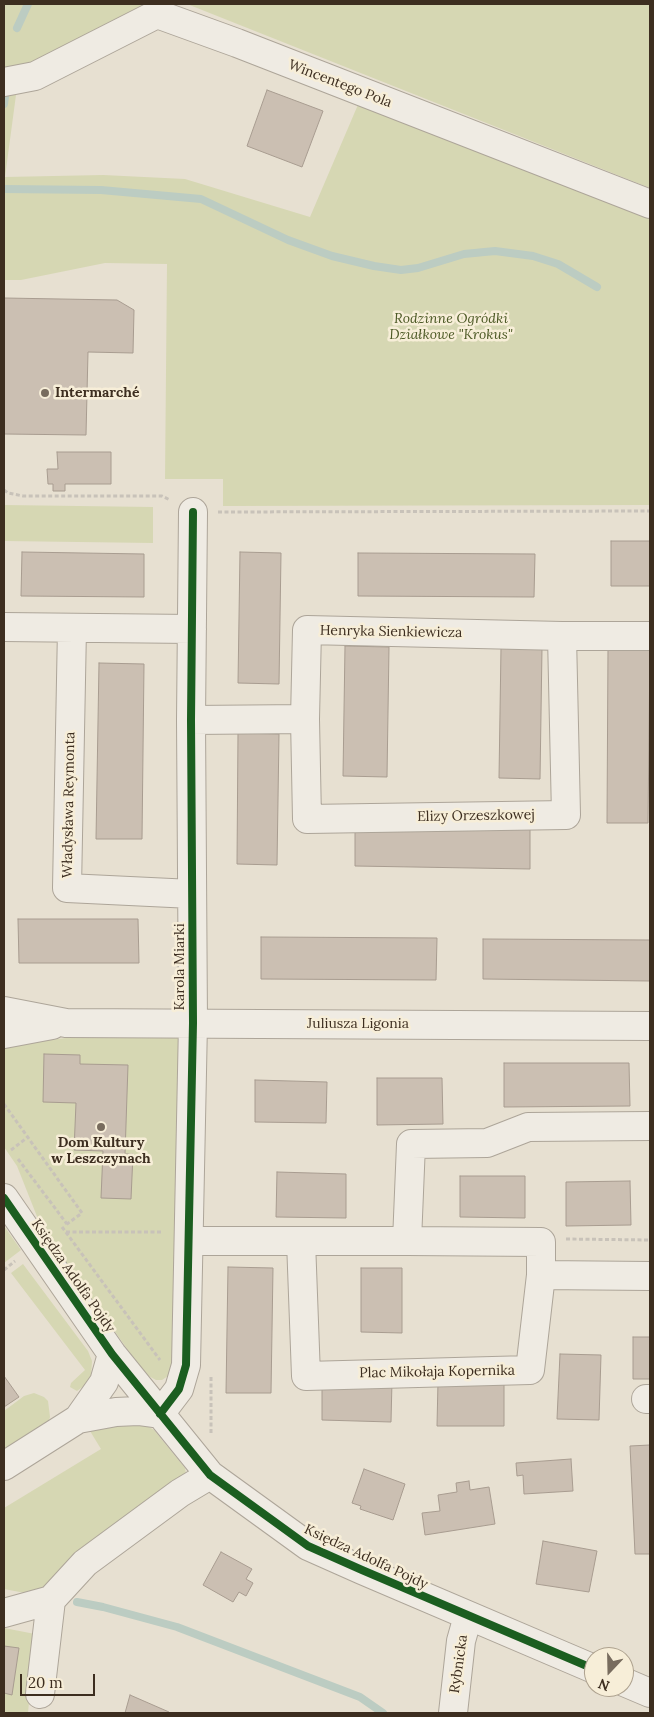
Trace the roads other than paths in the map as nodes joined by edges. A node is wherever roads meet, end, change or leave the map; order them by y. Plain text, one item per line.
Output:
1 (4, 82) edge
2 (650, 204) edge
3 (193, 512) road end
4 (4, 627) edge
5 (72, 628) junction
6 (192, 629) junction
7 (562, 636) junction
8 (650, 636) edge
9 (305, 719) junction
10 (191, 720) junction
11 (192, 894) junction
12 (4, 1011) edge
13 (66, 1022) junction
14 (193, 1023) junction
15 (650, 1026) edge
16 (4, 1034) edge
17 (650, 1126) edge
18 (4, 1198) edge
19 (189, 1241) junction
20 (301, 1241) junction
21 (407, 1241) junction
22 (541, 1275) junction
23 (650, 1276) edge
24 (112, 1354) junction
25 (160, 1414) junction
26 (78, 1420) junction
27 (4, 1466) edge
28 (210, 1474) junction
29 (51, 1600) junction
30 (4, 1613) edge
31 (468, 1616) junction
32 (584, 1665) edge
33 (634, 1686) edge
34 (650, 1693) edge
35 (40, 1694) dead end
36 (453, 1713) edge

1 - 2 street, Wincentego Pola
3 - 6 street, Karola Miarki
4 - 5 street
5 - 6 street
5 - 11 street, Władysława Reymonta
6 - 10 street, Karola Miarki
7 - 8 street, Henryka Sienkiewicza
7 - 9 street, Henryka Sienkiewicza
7 - 9 street, Elizy Orzeszkowej
9 - 10 street
10 - 11 street, Karola Miarki
11 - 14 street, Karola Miarki
12 - 13 street, Juliusza Ligonia
13 - 14 street, Juliusza Ligonia
13 - 16 street, Juliusza Ligonia
14 - 15 street, Juliusza Ligonia
14 - 19 street, Karola Miarki
17 - 21 street
18 - 24 street, Księdza Adolfa Pojdy
19 - 20 street, Plac Mikołaja Kopernika
19 - 25 street, Karola Miarki
20 - 21 street, Plac Mikołaja Kopernika
20 - 22 street, Plac Mikołaja Kopernika
21 - 22 street, Plac Mikołaja Kopernika
22 - 23 street
24 - 25 street, Księdza Adolfa Pojdy
24 - 26 street
25 - 26 street
25 - 28 street, Księdza Adolfa Pojdy
26 - 27 street
28 - 29 street
28 - 31 street, Księdza Adolfa Pojdy
29 - 30 street
29 - 35 street
31 - 32 street, Księdza Adolfa Pojdy
31 - 36 street, Rybnicka
33 - 34 street

